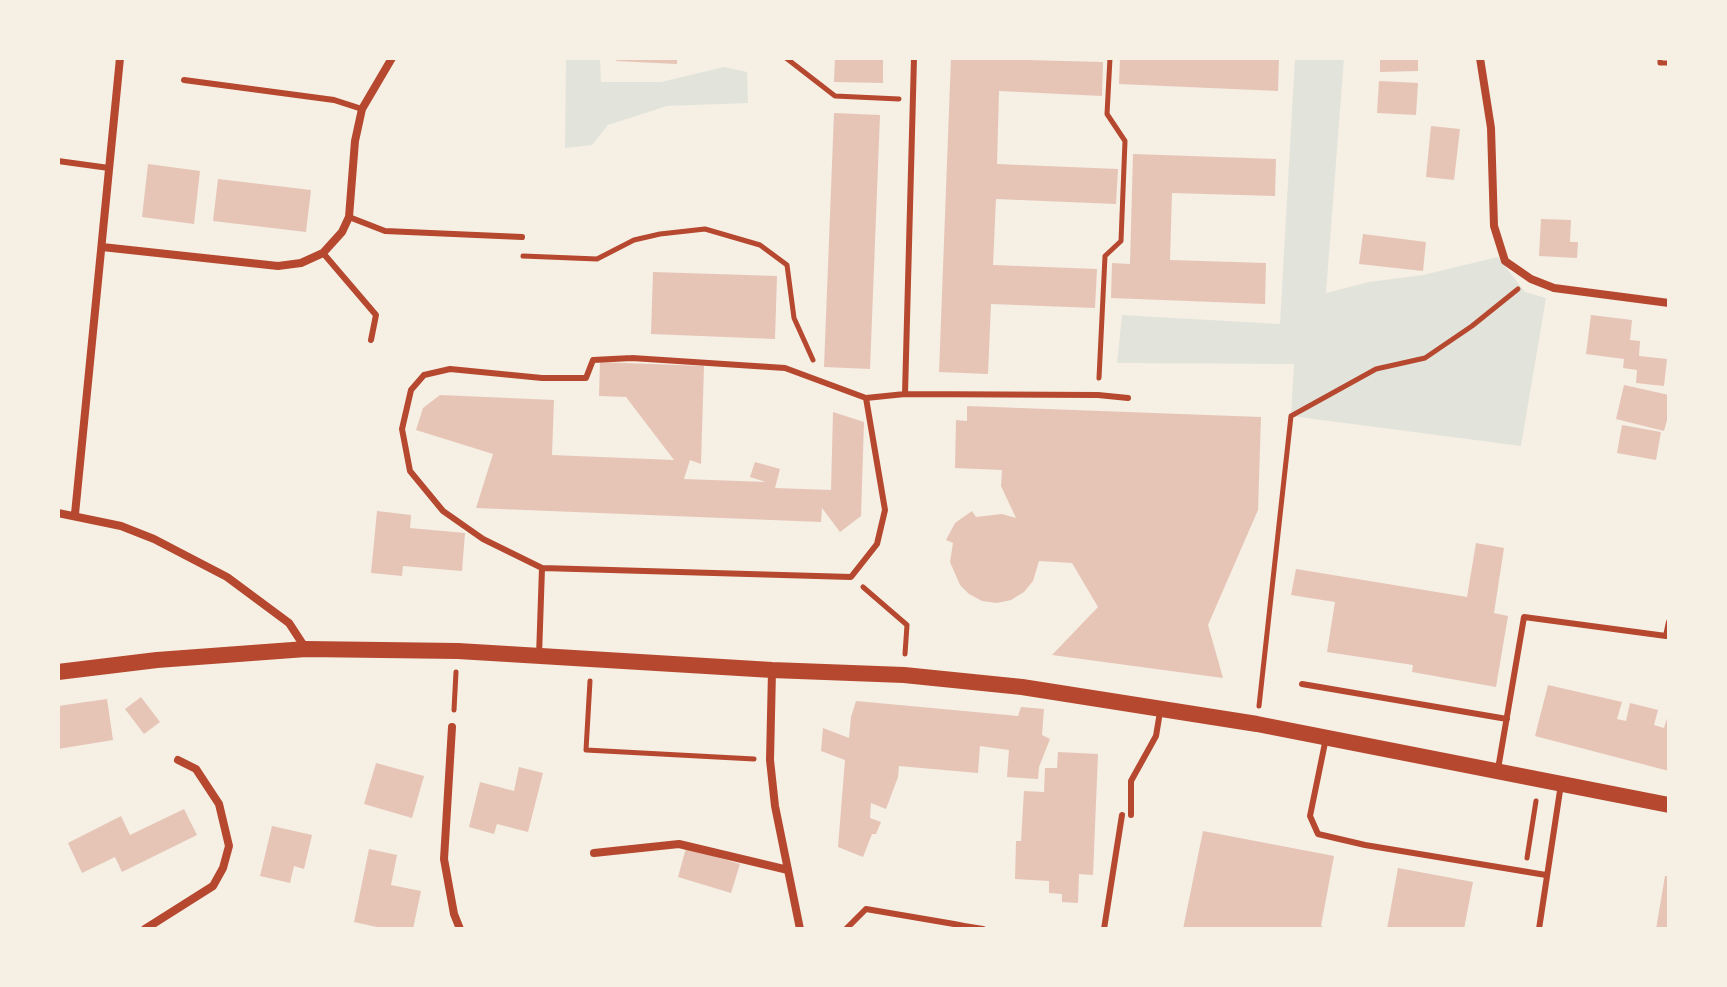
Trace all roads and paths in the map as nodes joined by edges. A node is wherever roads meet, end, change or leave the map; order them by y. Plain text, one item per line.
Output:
1 (120, 58) edge
2 (392, 58) edge
3 (786, 58) edge
4 (914, 58) edge
5 (1110, 58) edge
6 (1480, 58) edge
7 (1660, 58) edge
8 (1669, 63) edge
9 (184, 80) dead end
10 (913, 99) junction
11 (362, 109) junction
12 (58, 161) edge
13 (109, 168) junction
14 (349, 217) junction
15 (522, 237) dead end
16 (102, 247) junction
17 (323, 253) junction
18 (521, 256) dead end
19 (1531, 279) junction
20 (1669, 303) edge
21 (371, 340) dead end
22 (823, 381) junction
23 (905, 394) junction
24 (1098, 395) junction
25 (866, 398) junction
26 (1128, 398) dead end
27 (58, 513) edge
28 (75, 514) junction
29 (542, 568) junction
30 (851, 577) junction
31 (1669, 622) edge
32 (306, 649) junction
33 (458, 651) junction
34 (539, 657) junction
35 (591, 660) junction
36 (772, 670) junction
37 (58, 672) edge
38 (904, 675) junction
39 (1302, 684) dead end
40 (1160, 709) junction
41 (1507, 719) junction
42 (1257, 724) junction
43 (452, 727) joint
44 (1326, 738) junction
45 (178, 760) dead end
46 (770, 760) junction
47 (1498, 772) junction
48 (1561, 784) junction
49 (1669, 805) edge
50 (1122, 815) dead end
51 (1131, 815) dead end
52 (594, 853) dead end
53 (788, 870) junction
54 (1546, 875) junction
55 (964, 928) edge
56 (145, 929) edge
57 (460, 929) edge
58 (800, 929) edge
59 (846, 929) edge
60 (983, 929) edge
61 (1104, 929) edge
62 (1539, 929) edge

1 - 13 street
2 - 11 street
3 - 10 path
4 - 10 lane
5 - 24 path
6 - 19 street
7 - 8 path
9 - 11 lane
10 - 23 lane
11 - 14 street
12 - 13 lane
13 - 16 street
14 - 15 lane
14 - 17 street
16 - 17 street
16 - 28 street
17 - 21 lane
18 - 22 path
19 - 20 street
19 - 42 path
22 - 25 lane
22 - 29 lane
23 - 24 lane
23 - 25 lane
24 - 26 lane
25 - 30 lane
27 - 28 street
28 - 32 street
29 - 30 lane
29 - 34 lane
30 - 38 path
31 - 41 lane
32 - 33 main road
32 - 37 main road
33 - 34 main road
33 - 43 path
34 - 35 main road
35 - 36 main road
35 - 46 path
36 - 38 main road
36 - 46 street
38 - 40 main road
39 - 41 lane
40 - 42 main road
40 - 51 lane
41 - 47 lane
42 - 44 main road
43 - 57 street
44 - 47 main road
44 - 54 lane
45 - 56 street
46 - 53 street
47 - 48 main road
48 - 49 main road
48 - 54 lane
50 - 61 lane
52 - 53 street
53 - 58 street
54 - 62 lane
55 - 59 lane
55 - 60 lane

